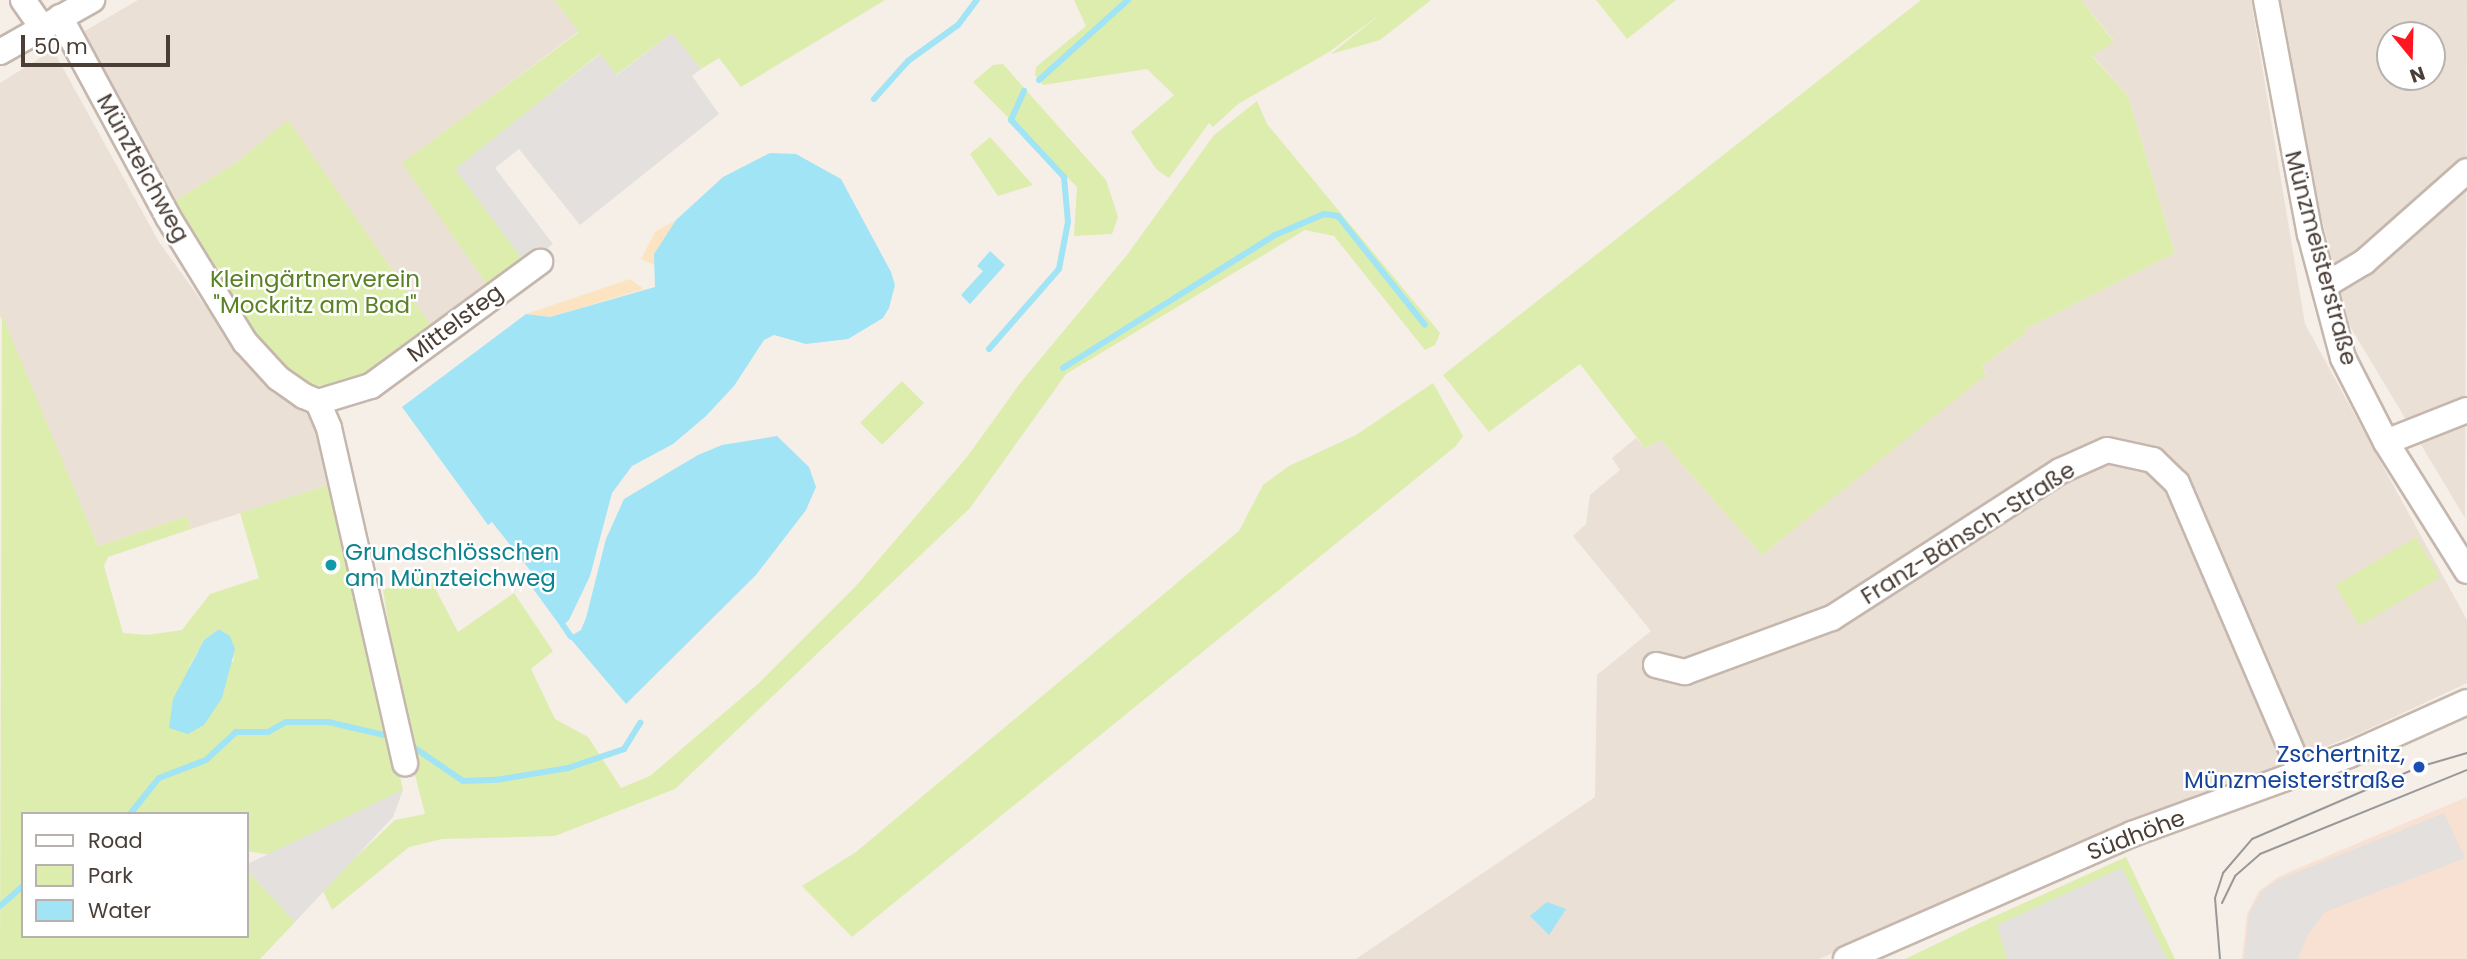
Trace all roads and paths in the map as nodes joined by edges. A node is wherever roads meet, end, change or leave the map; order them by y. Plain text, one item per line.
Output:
1 (23, 0) edge
2 (92, 0) edge
3 (2266, 0) edge
4 (51, 22) junction
5 (0, 52) edge
6 (2467, 171) edge
7 (540, 262) dead end
8 (2324, 286) junction
9 (318, 402) junction
10 (2467, 410) edge
11 (2386, 442) junction
12 (2467, 571) edge
13 (1656, 665) dead end
14 (2467, 702) edge
15 (405, 763) dead end
16 (2301, 772) junction
17 (1846, 959) edge

1 - 4 street, Münzteichweg
2 - 4 street
3 - 8 street, Münzmeisterstraße
4 - 5 street
4 - 9 street, Münzteichweg
6 - 8 street
7 - 9 street, Mittelsteg
8 - 11 street, Münzmeisterstraße
9 - 15 street
10 - 11 street
11 - 12 street, Münzmeisterstraße
13 - 16 street, Franz-Bänsch-Straße
14 - 16 street, Südhöhe
16 - 17 street, Südhöhe

